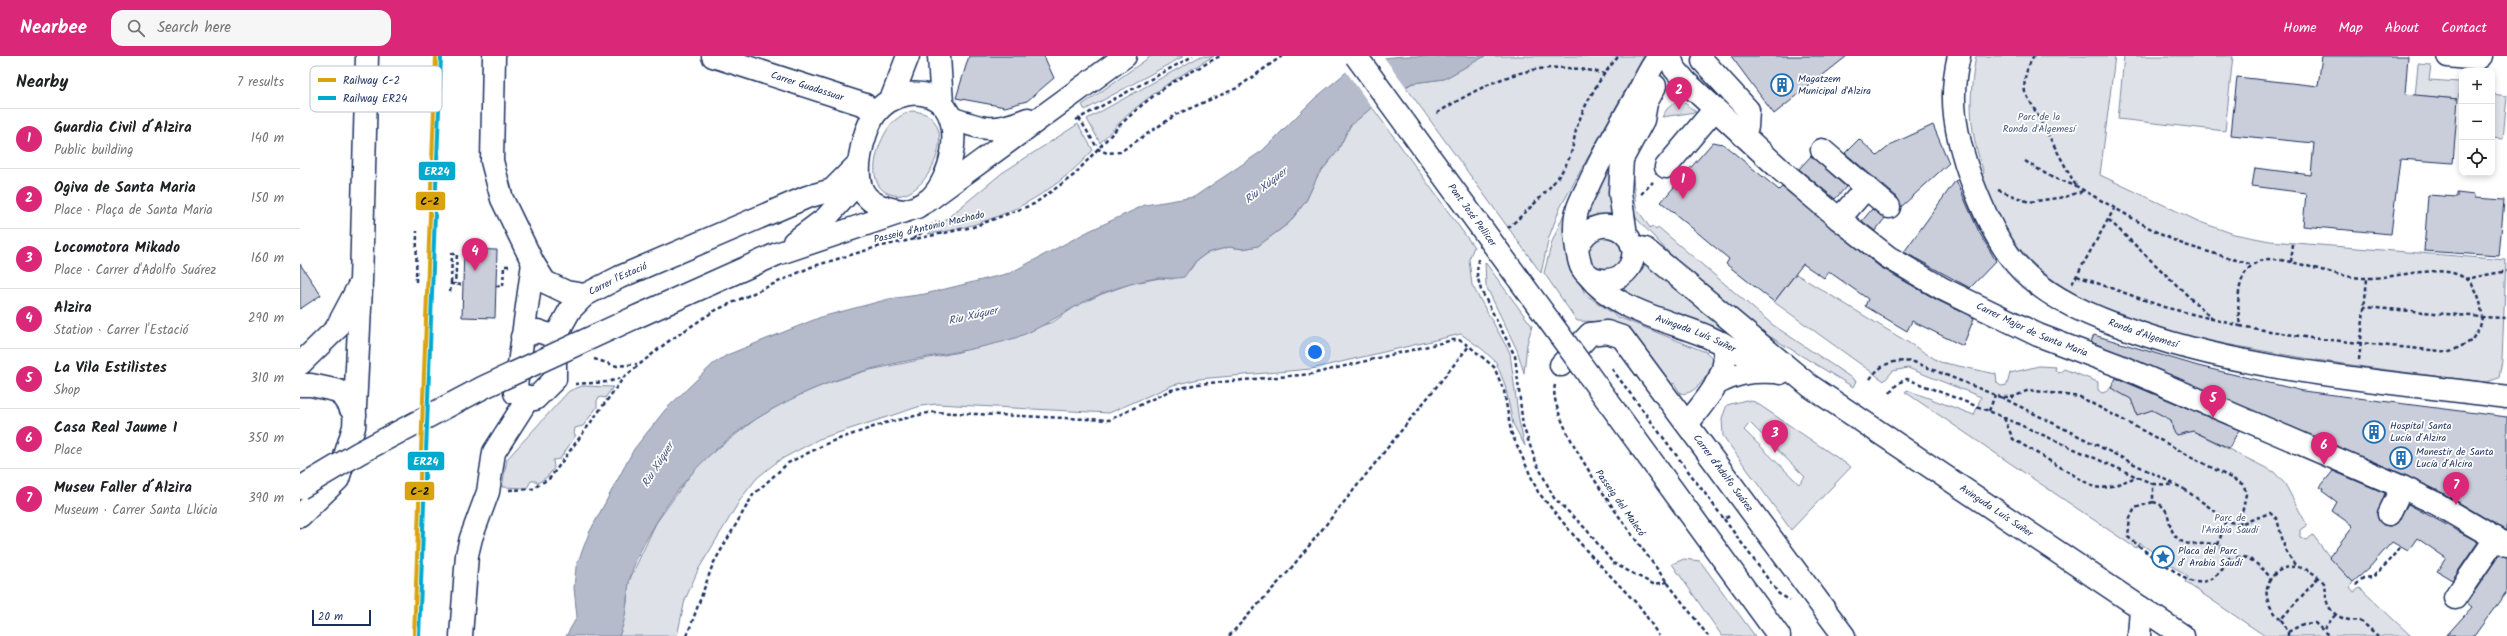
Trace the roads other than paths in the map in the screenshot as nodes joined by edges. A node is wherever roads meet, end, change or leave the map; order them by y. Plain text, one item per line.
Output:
1 (367, 56) edge
2 (494, 56) edge
3 (713, 56) edge
4 (908, 56) edge
5 (939, 56) edge
6 (1125, 56) edge
7 (1356, 56) edge
8 (1667, 56) edge
9 (1959, 56) edge
10 (2448, 56) edge
11 (2481, 56) edge
12 (1703, 61) dead end
13 (367, 66) edge
14 (891, 100) junction
15 (1712, 109) junction
16 (1051, 110) junction
17 (946, 111) junction
18 (366, 112) edge
19 (875, 114) junction
20 (1643, 120) junction
21 (1742, 135) junction
22 (1822, 150) dead end
23 (1666, 167) dead end
24 (858, 173) junction
25 (1867, 187) junction
26 (930, 198) junction
27 (1889, 207) dead end
28 (903, 211) junction
29 (1839, 219) junction
30 (1629, 240) junction
31 (1578, 246) junction
32 (777, 254) junction
33 (532, 263) junction
34 (1587, 274) junction
35 (361, 282) junction
36 (585, 295) junction
37 (522, 337) junction
38 (555, 337) junction
39 (1722, 343) junction
40 (300, 364) edge
41 (1561, 365) road end
42 (1778, 372) junction
43 (1716, 384) junction
44 (300, 385) edge
45 (1810, 386) junction
46 (529, 397) junction
47 (2507, 397) edge
48 (355, 415) junction
49 (1688, 423) junction
50 (2402, 487) junction
51 (300, 488) edge
52 (2389, 514) dead end
53 (300, 516) edge
54 (2501, 542) edge
55 (2455, 598) dead end
56 (2141, 608) junction
57 (461, 636) edge
58 (1779, 636) edge
59 (1844, 636) edge
60 (2139, 636) edge
61 (2182, 636) edge

1 - 13 street
2 - 33 street, Carrer l'Estació
3 - 19 street, Carrer Guadassuar
4 - 14 street
5 - 17 street
6 - 16 street
7 - 58 street, Pont José Pellicer, bridge
8 - 15 street
8 - 20 street
8 - 31 street
9 - 47 street, Ronda d'Algemesí
10 - 11 street
12 - 21 street
14 - 17 street
14 - 19 street
15 - 20 street
15 - 21 street, Carrer Major de Santa Maria
15 - 23 street
16 - 17 street
16 - 26 street
17 - 26 street
18 - 35 street
19 - 24 street
20 - 30 street
21 - 29 street, Carrer Major de Santa Maria
22 - 25 street
24 - 28 street
24 - 32 street
24 - 36 street, Carrer l'Estació
25 - 27 street
25 - 29 street
26 - 28 street
28 - 32 street
29 - 50 street, Carrer Major de Santa Maria
30 - 31 street
30 - 34 street
30 - 45 street, Avinguda Luís Suñer
31 - 34 street
32 - 51 street, bridge
33 - 36 street, Carrer l'Estació
33 - 37 street
34 - 39 street, Avinguda Luís Suñer
35 - 40 street
35 - 48 street
36 - 38 street
37 - 38 street
37 - 46 street
38 - 46 street
39 - 42 street, Avinguda Luís Suñer
39 - 43 street
41 - 49 street, Carrer d'Adolfo Suárez
42 - 43 street
42 - 45 street, Avinguda Luís Suñer
43 - 49 street
44 - 48 street
45 - 56 street, Avinguda Luís Suñer
46 - 57 street
48 - 53 street
49 - 59 street, Carrer d'Adolfo Suárez
50 - 52 street
50 - 54 street, Carrer Major de Santa Maria
54 - 55 street
56 - 60 street
56 - 61 street, Avinguda Luís Suñer

